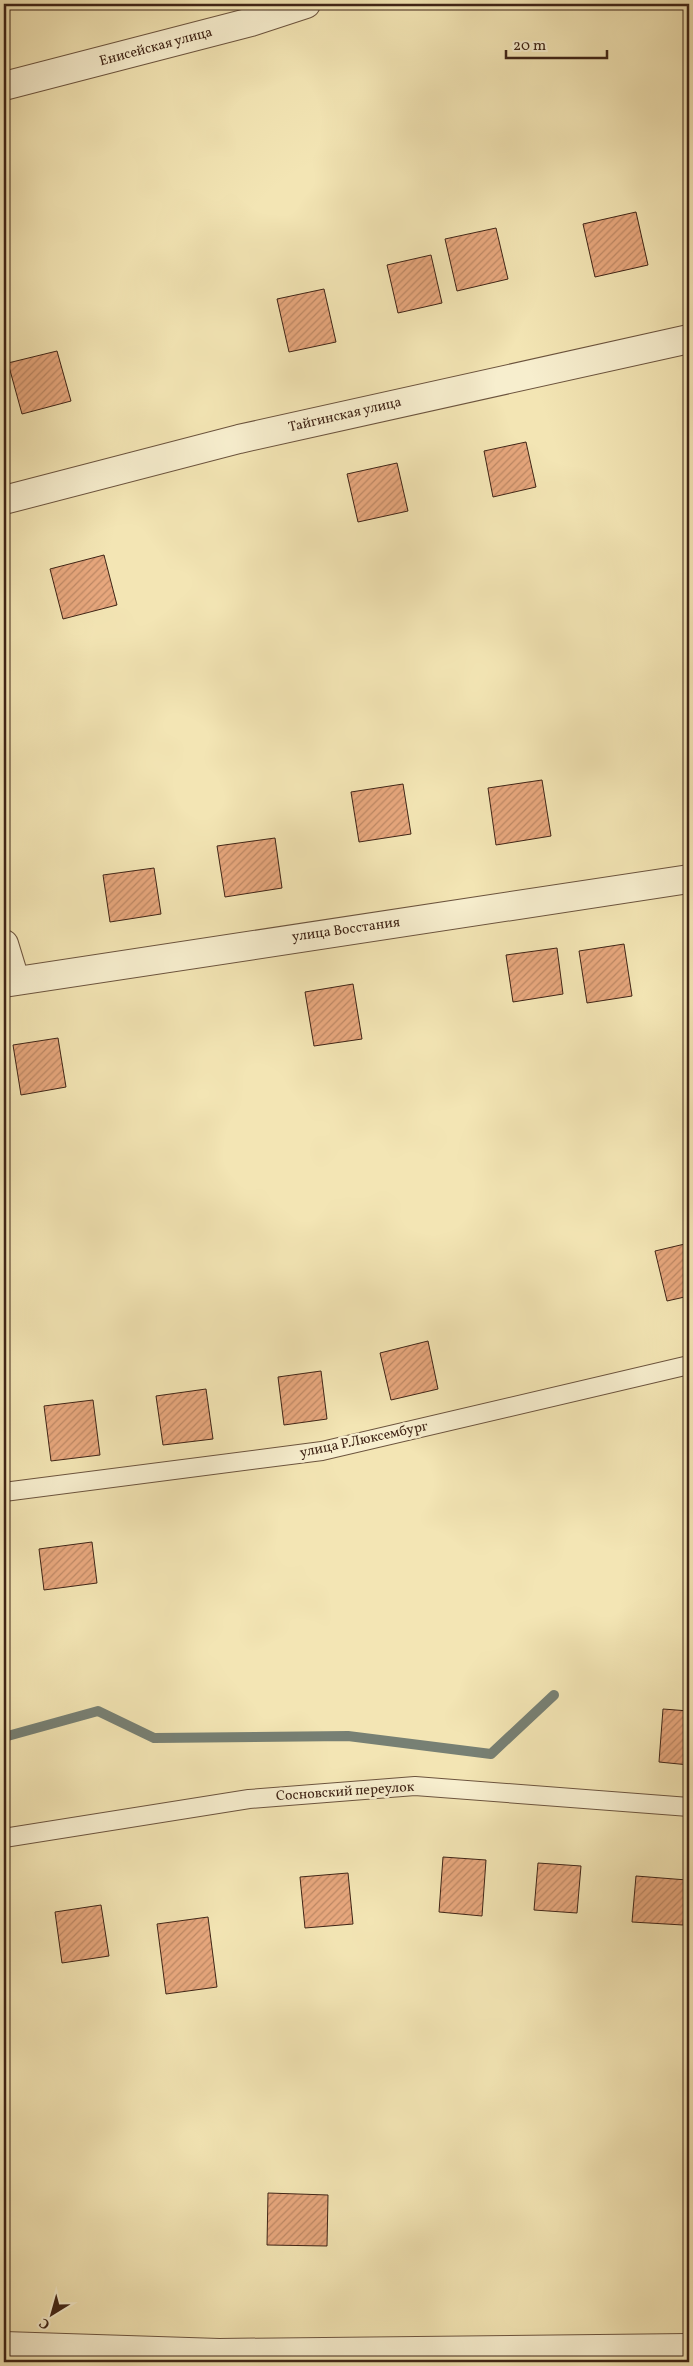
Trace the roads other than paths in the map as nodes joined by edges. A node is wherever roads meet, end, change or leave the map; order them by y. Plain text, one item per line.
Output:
1 (306, 4) edge
2 (4, 86) edge
3 (689, 339) edge
4 (4, 500) edge
5 (689, 880) edge
6 (4, 944) edge
7 (10, 981) edge
8 (689, 1365) edge
9 (4, 1492) edge
10 (689, 1806) edge
11 (4, 1838) edge
12 (4, 2346) edge
13 (689, 2348) edge

1 - 2 street, Енисейская улица
3 - 4 street, Тайгинская улица
5 - 7 street, улица Восстания
6 - 7 street
8 - 9 lane, улица Р.Люксембург
10 - 11 lane, Сосновский переулок
12 - 13 street

